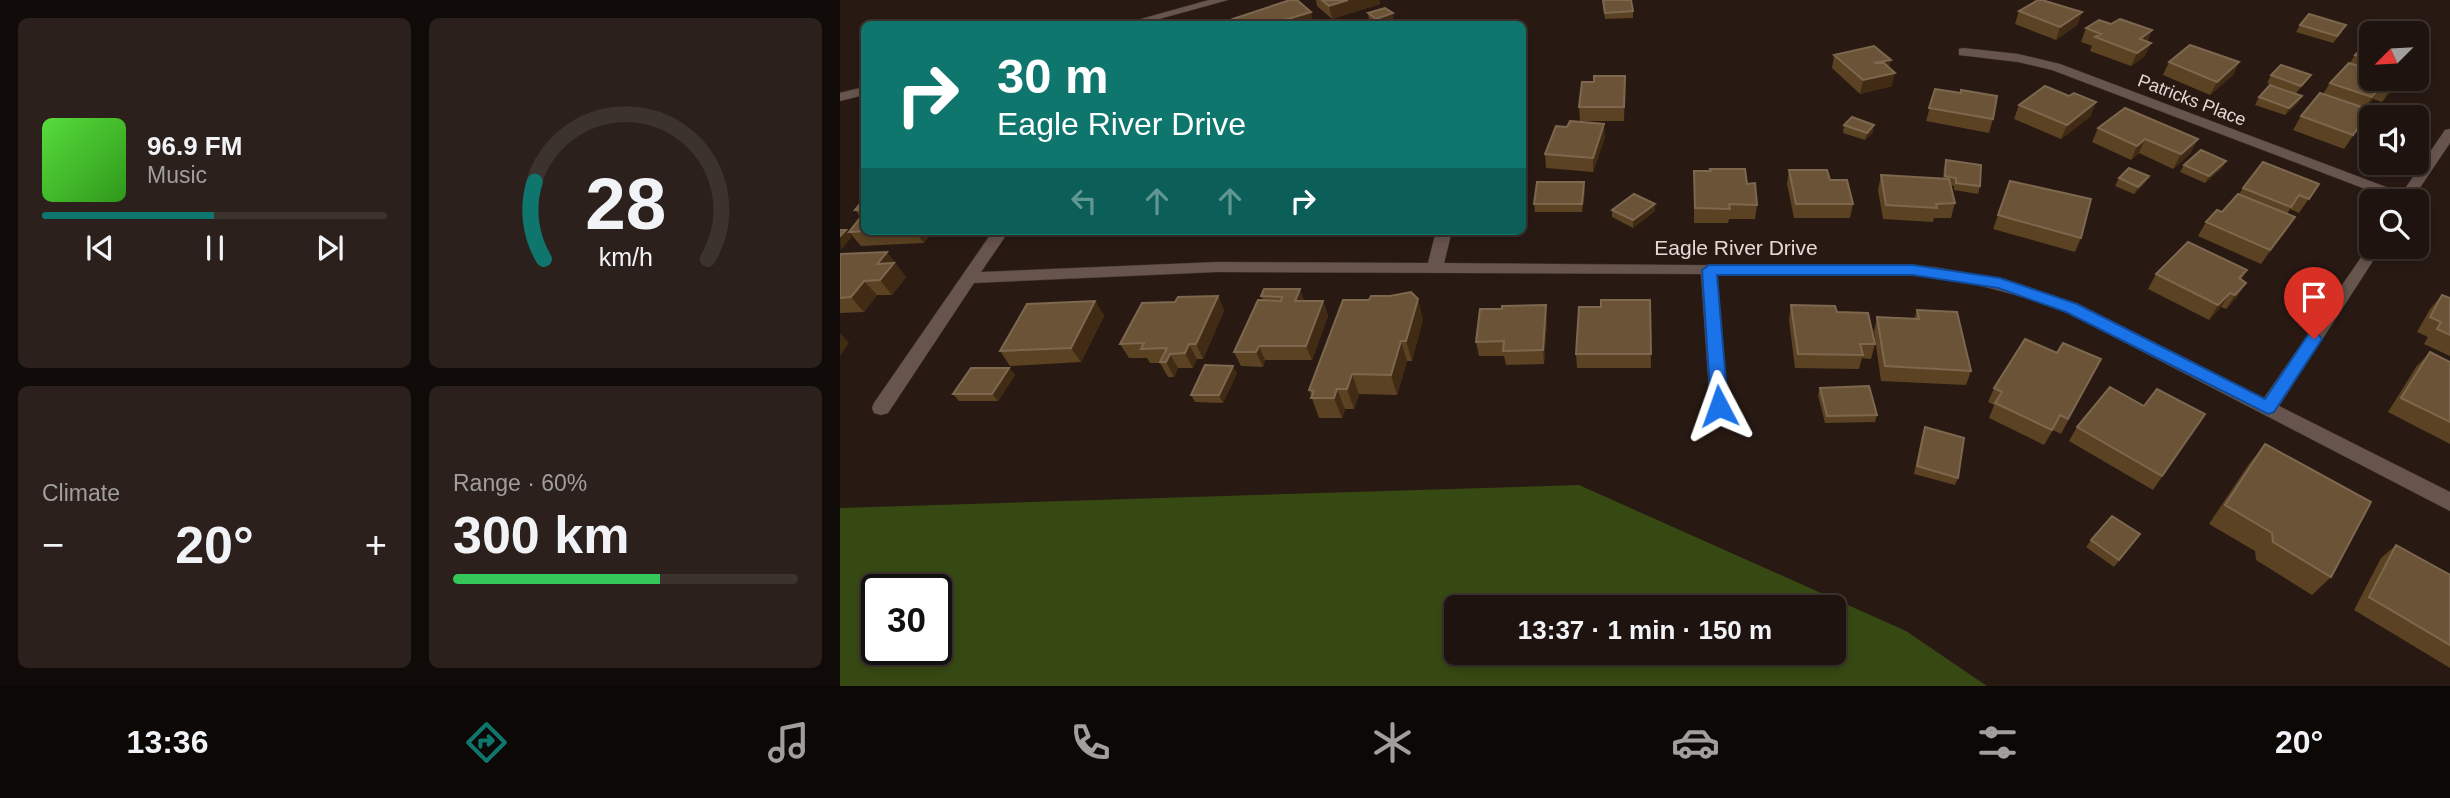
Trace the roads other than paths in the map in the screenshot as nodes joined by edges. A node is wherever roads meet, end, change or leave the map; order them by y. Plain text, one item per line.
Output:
1 (1222, 0) edge
2 (1141, 21) edge
3 (1963, 52) dead end
4 (861, 92) edge
5 (840, 97) edge
6 (2450, 133) edge
7 (2375, 189) edge
8 (2412, 189) edge
9 (997, 235) edge
10 (1443, 235) edge
11 (2366, 259) edge
12 (1435, 268) junction
13 (1709, 270) junction
14 (969, 278) junction
15 (1719, 406) dead end
16 (881, 408) dead end
17 (2268, 408) junction
18 (2450, 502) edge

1 - 2 street
3 - 7 street, Patricks Place
4 - 5 street
6 - 8 street
9 - 14 street
10 - 12 street
11 - 17 street
12 - 13 street, Eagle River Drive
12 - 14 street, Eagle River Drive
13 - 15 street
13 - 17 street, Eagle River Drive
14 - 16 street
17 - 18 street, Eagle River Drive

